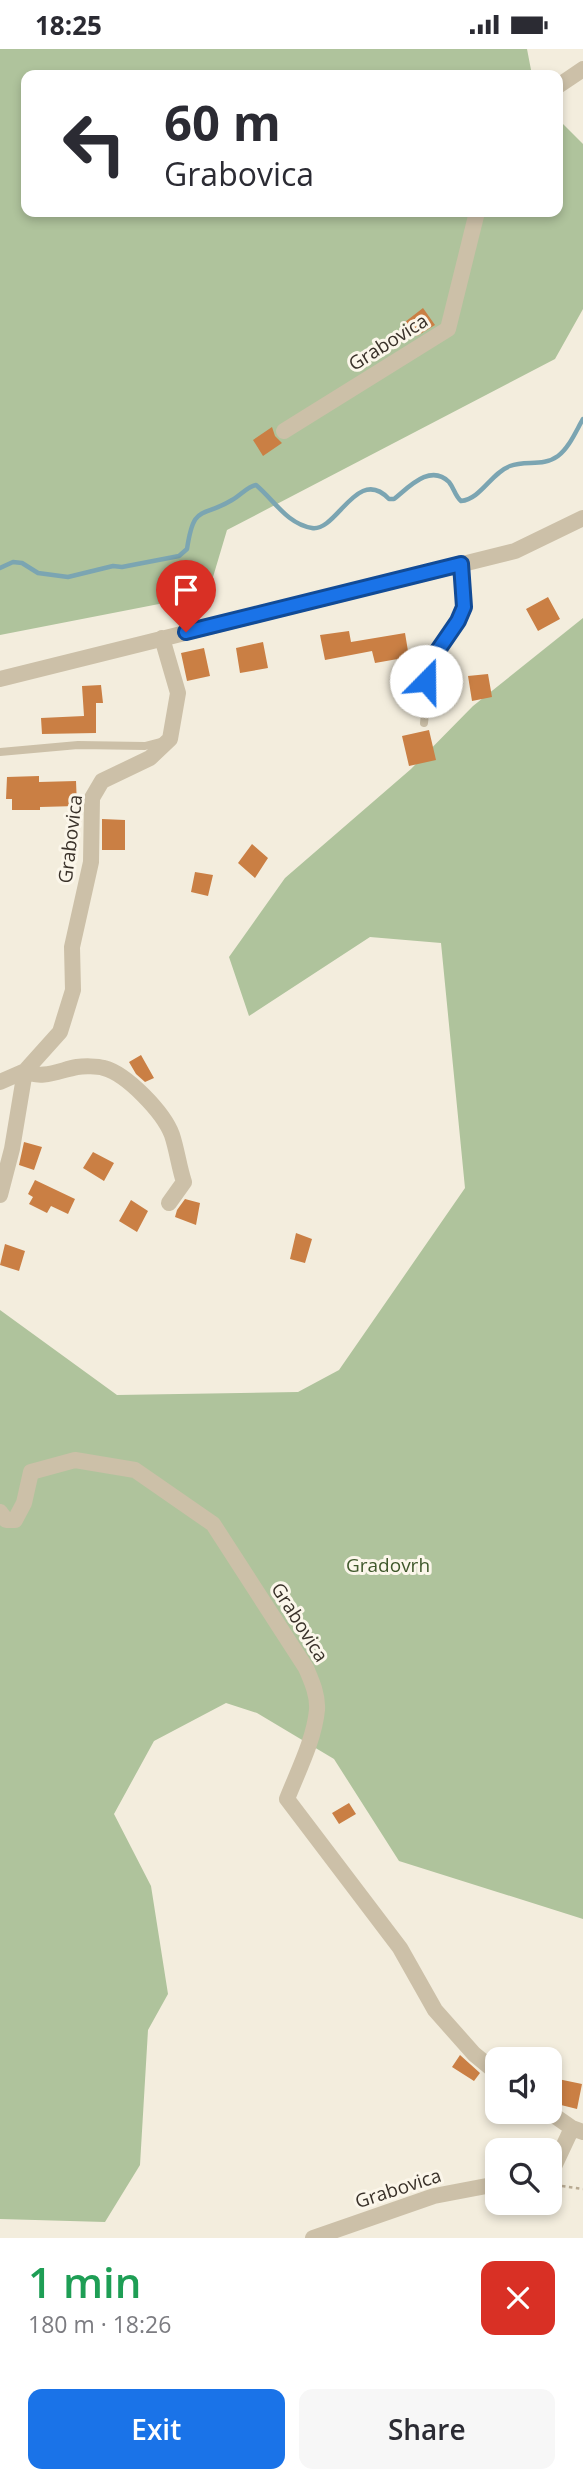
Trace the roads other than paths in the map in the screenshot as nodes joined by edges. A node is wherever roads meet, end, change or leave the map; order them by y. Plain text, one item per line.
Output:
1 (583, 69) edge
2 (563, 83) edge
3 (476, 217) edge
4 (284, 431) dead end
5 (583, 518) edge
6 (461, 564) junction
7 (162, 638) junction
8 (0, 679) edge
9 (424, 723) dead end
10 (170, 739) junction
11 (0, 752) edge
12 (25, 1071) junction
13 (0, 1082) edge
14 (0, 1195) edge
15 (169, 1203) dead end
16 (0, 1512) edge
17 (485, 2063) edge
18 (562, 2120) edge
19 (577, 2130) edge
20 (562, 2163) edge
21 (485, 2186) edge
22 (313, 2238) edge

1 - 2 street
3 - 4 street, Grabovica
5 - 6 street
6 - 7 street
6 - 9 lane
7 - 8 street
7 - 10 street
10 - 11 lane
10 - 12 street, Grabovica
12 - 13 street, Grabovica
12 - 14 street
12 - 15 street, Grabovica
16 - 17 street, Grabovica
18 - 19 street
19 - 20 street
21 - 22 street, Grabovica

